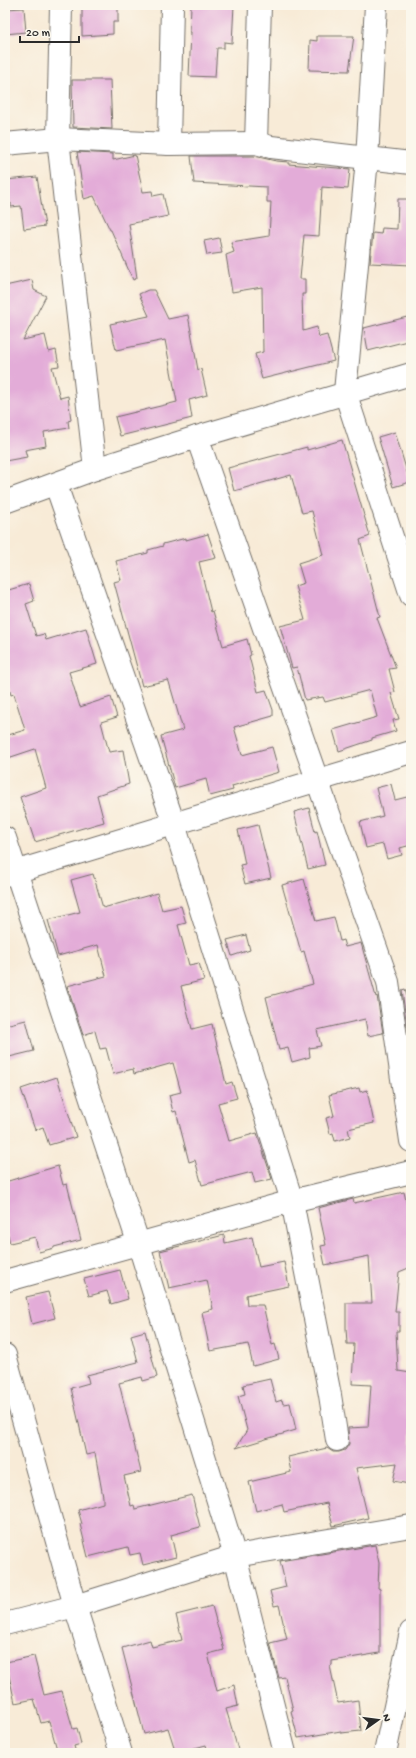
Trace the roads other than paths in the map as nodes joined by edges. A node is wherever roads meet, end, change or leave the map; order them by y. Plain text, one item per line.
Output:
1 (61, 5) edge
2 (172, 5) edge
3 (260, 5) edge
4 (376, 5) edge
5 (58, 139) junction
6 (256, 143) junction
7 (5, 144) edge
8 (169, 144) junction
9 (367, 159) junction
10 (411, 163) edge
11 (411, 374) edge
12 (345, 392) junction
13 (197, 437) junction
14 (95, 470) junction
15 (56, 485) junction
16 (5, 502) edge
17 (411, 595) edge
18 (411, 752) edge
19 (318, 780) junction
20 (174, 824) junction
21 (5, 838) edge
22 (10, 874) edge
23 (411, 1141) edge
24 (411, 1172) edge
25 (292, 1201) junction
26 (139, 1245) junction
27 (5, 1281) edge
28 (5, 1355) edge
29 (337, 1440) dead end
30 (411, 1526) edge
31 (235, 1556) junction
32 (75, 1606) junction
33 (5, 1624) edge
34 (411, 1632) edge
35 (121, 1753) edge
36 (285, 1753) edge
37 (385, 1753) edge

1 - 5 street
2 - 8 street
3 - 6 street
4 - 9 street
5 - 7 street
5 - 8 street
5 - 14 street
6 - 8 street
6 - 9 street
9 - 10 street
9 - 12 street
11 - 12 street
12 - 13 street
12 - 17 street
13 - 14 street
13 - 19 street
14 - 15 street
15 - 16 street
15 - 20 street
18 - 19 street
19 - 20 street
19 - 23 street
20 - 22 street
20 - 25 street
21 - 22 street
22 - 26 street
24 - 25 street
25 - 26 street
25 - 29 street
26 - 27 street
26 - 31 street
28 - 32 street
30 - 31 street
31 - 32 street
31 - 36 street
32 - 33 street
32 - 35 street
34 - 37 street

